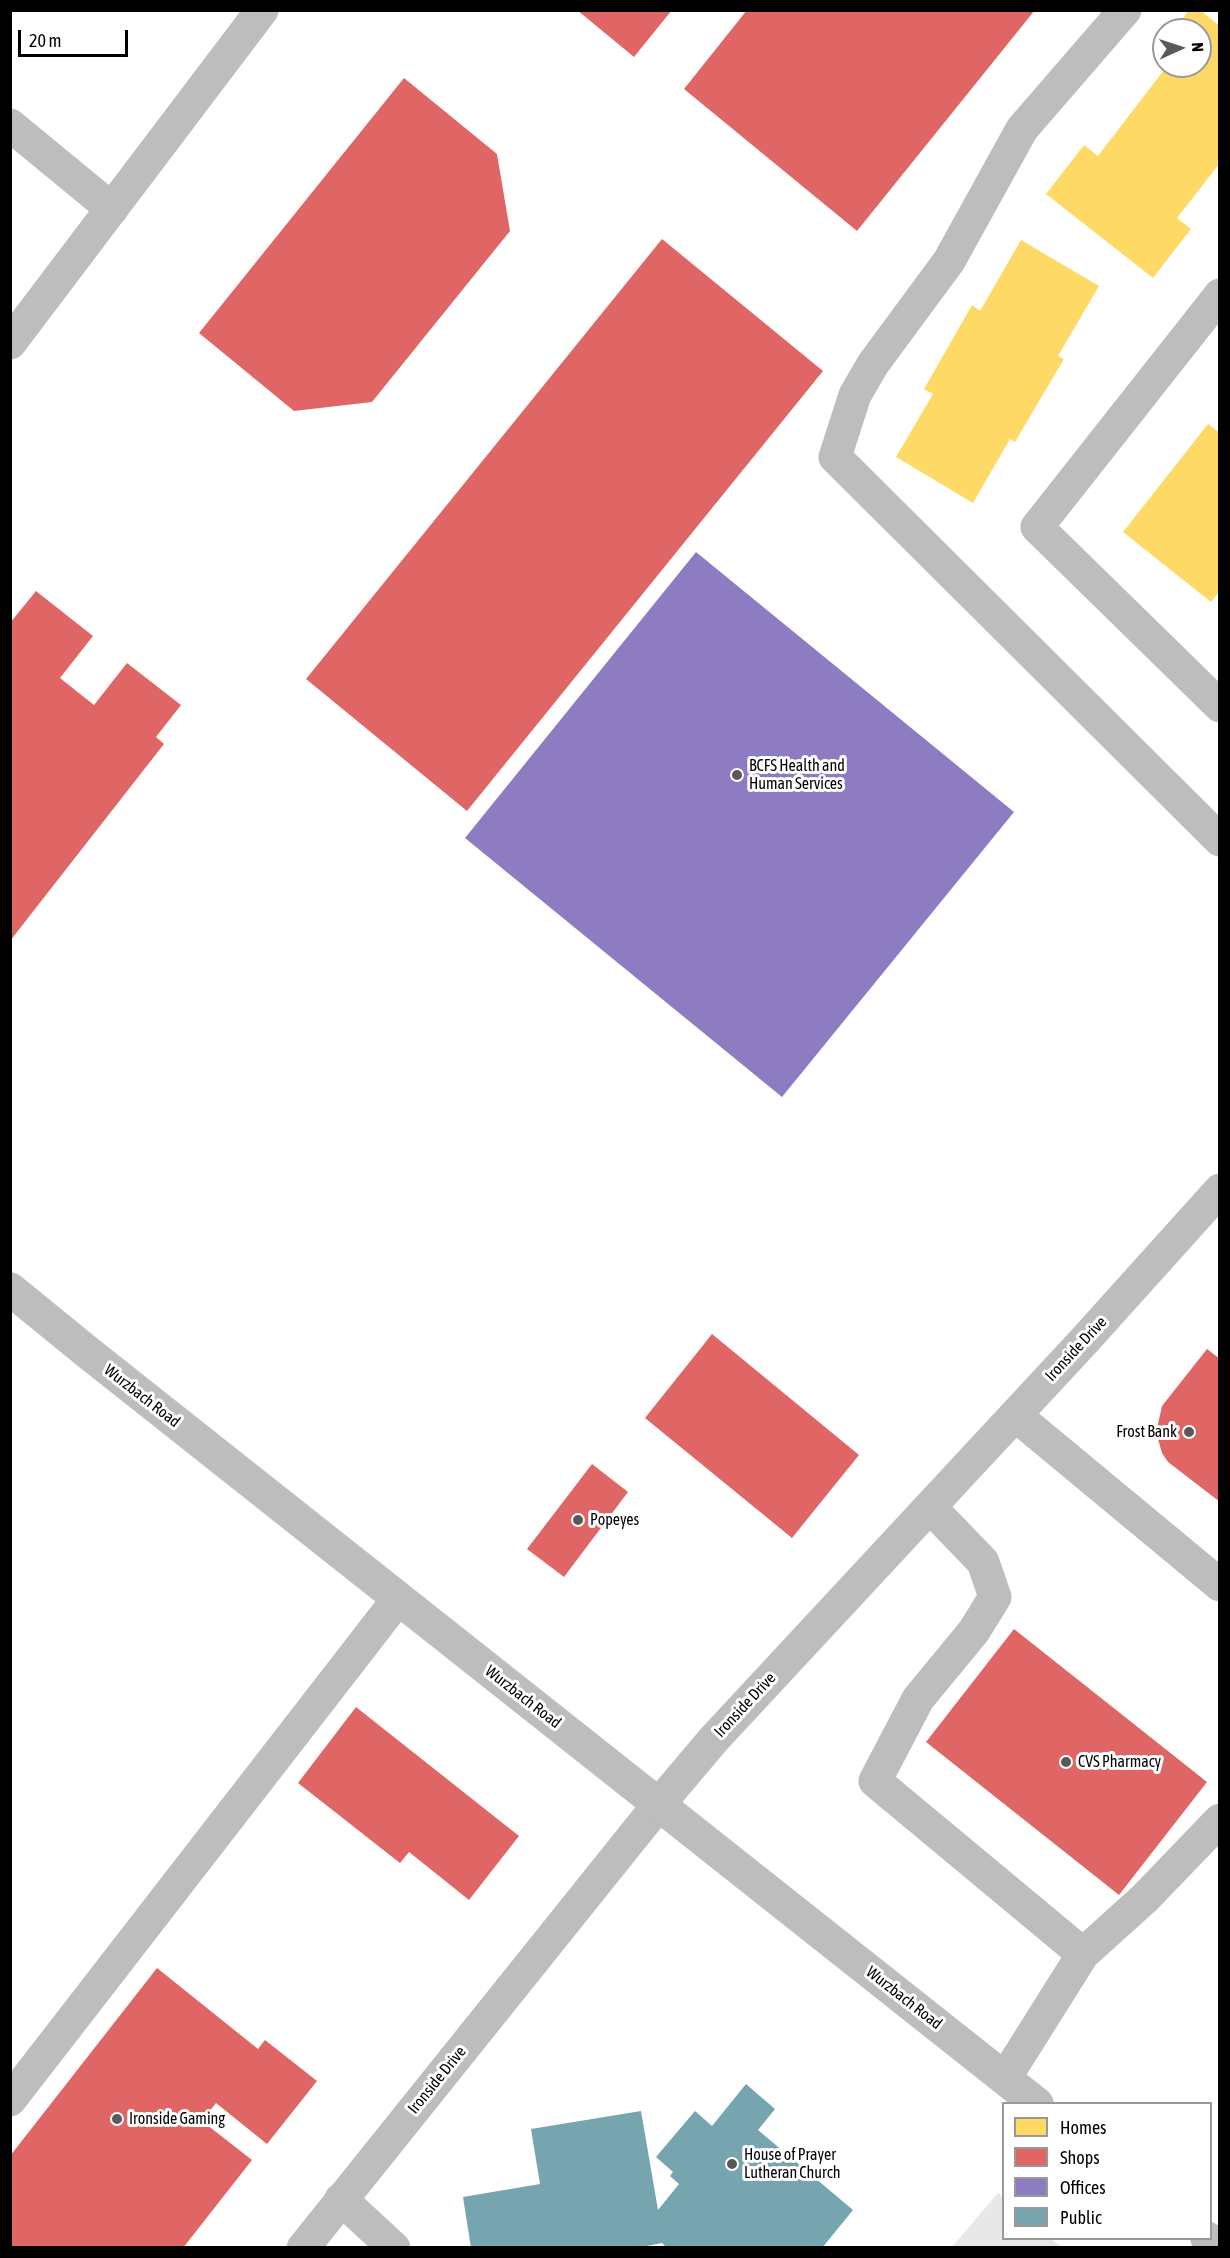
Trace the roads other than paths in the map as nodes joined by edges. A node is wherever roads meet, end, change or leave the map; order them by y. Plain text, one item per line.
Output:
1 (262, 10) edge
2 (1125, 10) edge
3 (10, 125) edge
4 (112, 209) junction
5 (1220, 295) edge
6 (10, 343) edge
7 (1220, 706) edge
8 (1220, 840) edge
9 (1215, 1204) edge
10 (10, 1289) edge
11 (1015, 1415) junction
12 (930, 1506) junction
13 (1220, 1585) edge
14 (399, 1599) junction
15 (659, 1804) junction
16 (1220, 1820) edge
17 (1083, 1954) junction
18 (1005, 2078) junction
19 (10, 2100) edge
20 (1036, 2102) edge
21 (341, 2199) junction
22 (303, 2247) edge
23 (394, 2247) edge

1 - 4 street
2 - 8 street
3 - 4 street
4 - 6 street
5 - 7 street
9 - 11 street, Ironside Drive
10 - 14 street, Wurzbach Road
11 - 12 street, Ironside Drive
11 - 13 street
12 - 15 street, Ironside Drive
12 - 17 street
14 - 15 street, Wurzbach Road
14 - 19 street
15 - 18 street, Wurzbach Road
15 - 21 street, Ironside Drive
16 - 17 street
17 - 18 street
18 - 20 street, Wurzbach Road
21 - 22 street, Ironside Drive
21 - 23 street

